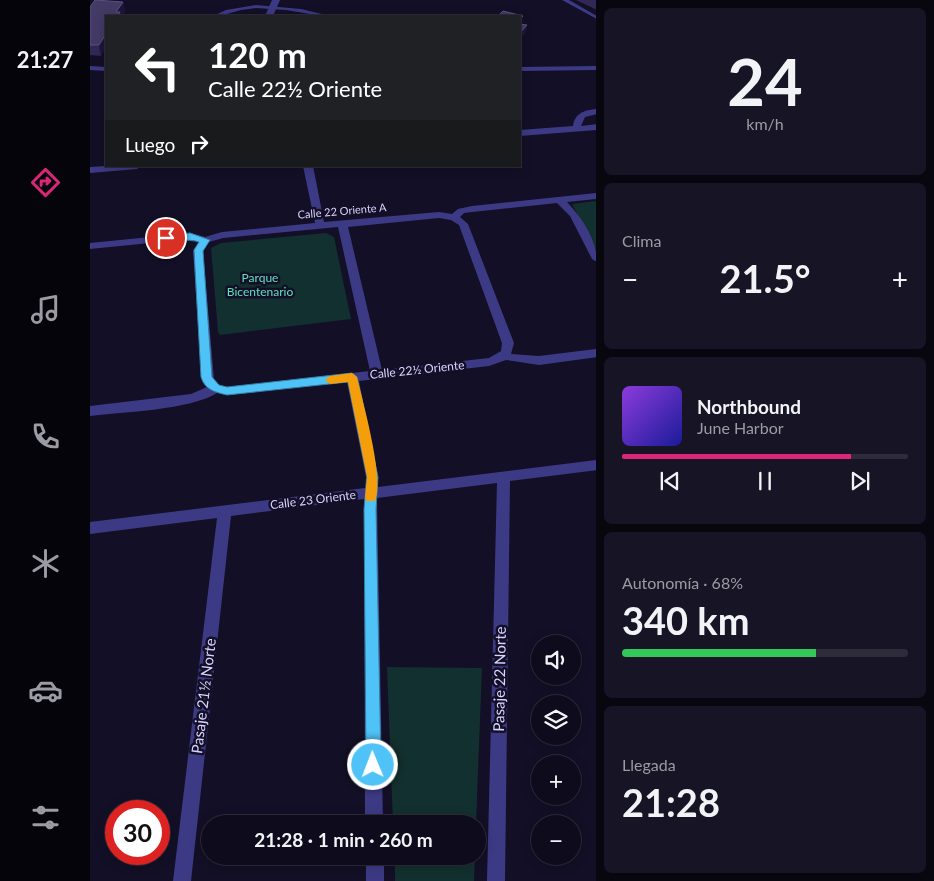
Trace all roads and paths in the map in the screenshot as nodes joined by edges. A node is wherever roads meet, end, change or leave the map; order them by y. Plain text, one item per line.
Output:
1 (566, 0) edge
2 (275, 3) edge
3 (219, 15) edge
4 (269, 15) edge
5 (322, 15) edge
6 (596, 18) edge
7 (90, 68) edge
8 (596, 68) edge
9 (521, 69) edge
10 (105, 70) edge
11 (105, 70) edge
12 (90, 72) edge
13 (596, 111) edge
14 (596, 127) edge
15 (577, 128) junction
16 (521, 133) edge
17 (109, 167) edge
18 (308, 167) edge
19 (90, 170) edge
20 (596, 196) edge
21 (559, 200) junction
22 (454, 216) junction
23 (342, 224) junction
24 (320, 226) junction
25 (205, 240) junction
26 (90, 246) edge
27 (596, 259) edge
28 (596, 353) edge
29 (505, 356) junction
30 (377, 374) junction
31 (352, 377) junction
32 (215, 388) junction
33 (90, 411) edge
34 (596, 465) edge
35 (504, 476) junction
36 (371, 493) junction
37 (225, 511) junction
38 (90, 528) edge
39 (374, 815) edge
40 (375, 865) edge
41 (182, 881) edge
42 (375, 881) edge
43 (496, 881) edge

1 - 6 lane
2 - 3 lane
2 - 4 street
2 - 5 lane
7 - 10 street
8 - 9 street
11 - 12 street
13 - 15 street
14 - 15 street
15 - 16 street
17 - 19 street
18 - 24 street
20 - 21 street, Calle 22 Oriente A
21 - 22 street, Calle 22 Oriente A
21 - 27 street
22 - 23 street, Calle 22 Oriente A
22 - 29 street
23 - 24 street, Calle 22 Oriente A
23 - 30 street
24 - 25 street, Calle 22 Oriente A
25 - 26 street, Calle 22 Oriente A
25 - 32 street
28 - 29 street, Calle 22½ Oriente
29 - 30 street, Calle 22½ Oriente
30 - 31 street, Calle 22½ Oriente
31 - 32 street, Calle 22½ Oriente
31 - 36 street
32 - 33 street, Calle 22½ Oriente
34 - 35 street, Calle 23 Oriente
35 - 36 street, Calle 23 Oriente
35 - 43 street, Pasaje 22 Norte
36 - 37 street, Calle 23 Oriente
36 - 39 street
37 - 38 street, Calle 23 Oriente
37 - 41 street, Pasaje 21½ Norte
40 - 42 street

